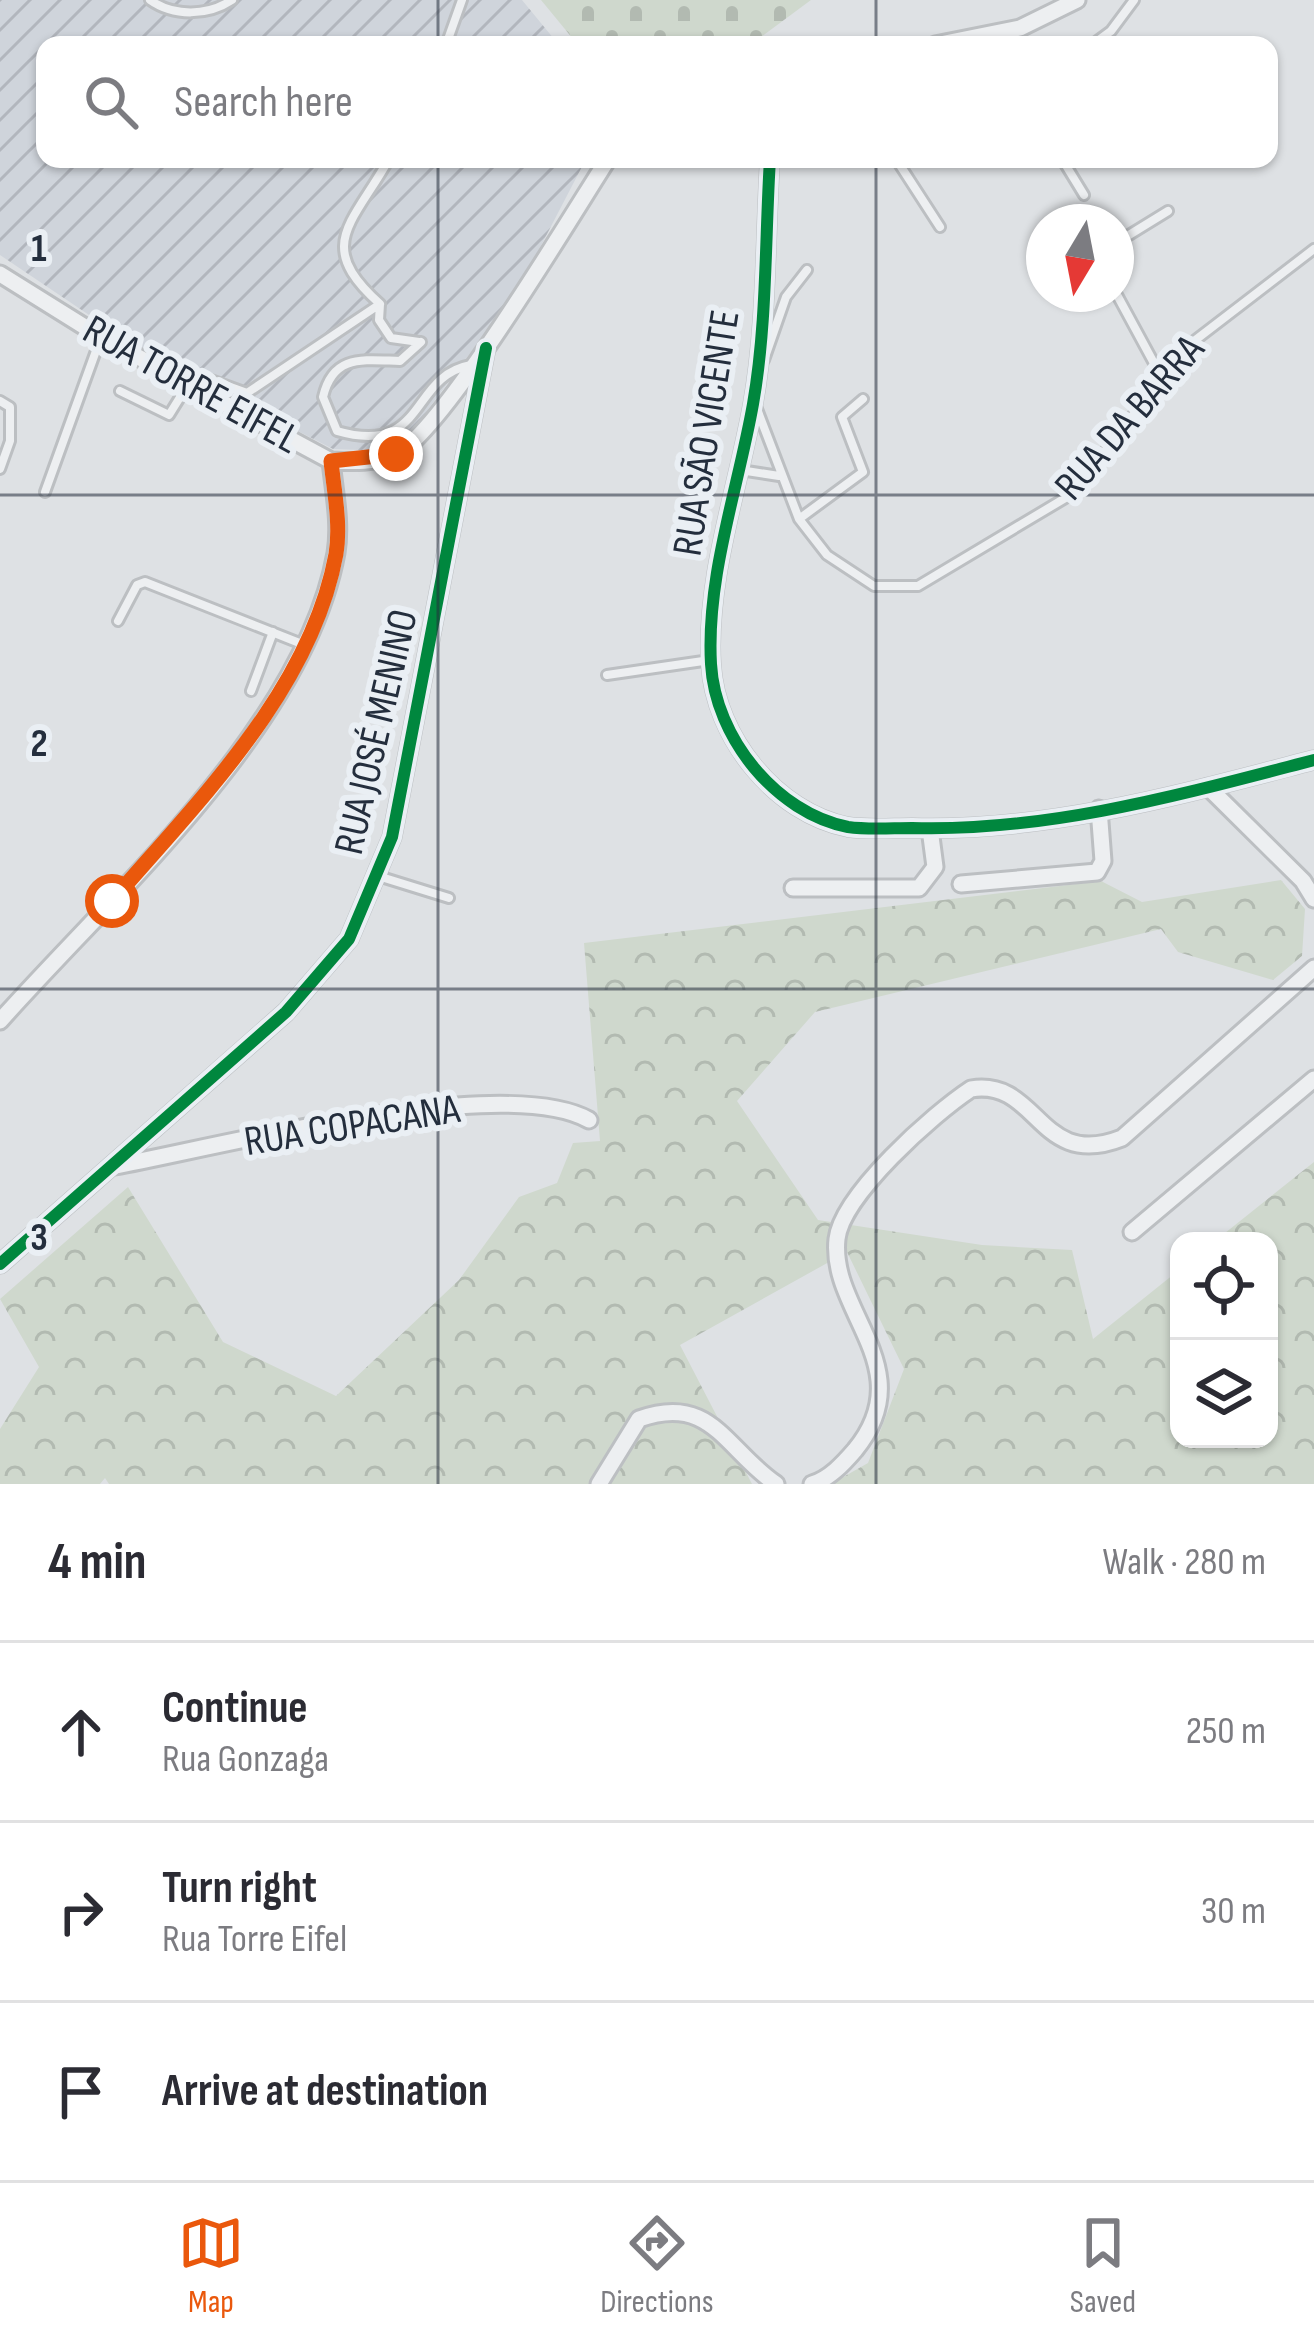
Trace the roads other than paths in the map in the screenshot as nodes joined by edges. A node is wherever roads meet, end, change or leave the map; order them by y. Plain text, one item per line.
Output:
1 (150, 0) edge
2 (232, 0) edge
3 (462, 0) edge
4 (1077, 0) edge
5 (1134, 0) edge
6 (449, 36) edge
7 (976, 36) edge
8 (1105, 36) edge
9 (384, 168) edge
10 (602, 168) edge
11 (769, 168) edge
12 (901, 168) edge
13 (1068, 168) edge
14 (1084, 194) dead end
15 (1168, 212) dead end
16 (940, 227) dead end
17 (1134, 232) edge
18 (1314, 249) edge
19 (807, 270) dead end
20 (0, 274) edge
21 (380, 304) junction
22 (1126, 312) edge
23 (101, 337) junction
24 (486, 348) junction
25 (143, 358) junction
26 (472, 365) junction
27 (756, 377) junction
28 (1162, 378) junction
29 (188, 386) junction
30 (120, 391) dead end
31 (863, 399) dead end
32 (754, 400) junction
33 (0, 401) edge
34 (331, 461) junction
35 (0, 469) edge
36 (739, 470) junction
37 (780, 477) junction
38 (45, 492) dead end
39 (799, 519) junction
40 (118, 621) dead end
41 (273, 632) junction
42 (304, 644) junction
43 (711, 659) junction
44 (607, 675) dead end
45 (251, 691) dead end
46 (1314, 760) edge
47 (1208, 787) junction
48 (1099, 809) junction
49 (930, 829) junction
50 (154, 852) junction
51 (169, 865) dead end
52 (378, 876) junction
53 (961, 884) dead end
54 (794, 888) dead end
55 (449, 898) dead end
56 (1314, 899) edge
57 (86, 929) junction
58 (100, 943) dead end
59 (1314, 968) edge
60 (0, 1021) edge
61 (1314, 1079) edge
62 (589, 1120) dead end
63 (113, 1167) junction
64 (1132, 1232) dead end
65 (0, 1264) edge
66 (599, 1484) edge
67 (776, 1484) edge
68 (812, 1484) edge

1 - 2 lane
3 - 6 lane
4 - 7 street
5 - 8 lane
9 - 21 lane
10 - 24 street
11 - 27 street, RUA SÃO VICENTE
12 - 16 lane
13 - 14 lane
15 - 17 lane
18 - 28 lane, RUA DA BARRA
19 - 27 lane
20 - 23 street, RUA TORRE EIFEL
21 - 25 lane
21 - 26 lane
22 - 28 lane
23 - 25 street, RUA TORRE EIFEL
23 - 38 lane
24 - 26 street, RUA TORRE EIFEL
24 - 52 street, RUA JOSÉ MENINO
25 - 29 street, RUA TORRE EIFEL
26 - 34 street, RUA TORRE EIFEL
27 - 32 street, RUA SÃO VICENTE
28 - 39 lane, RUA DA BARRA
29 - 30 lane
29 - 34 street, RUA TORRE EIFEL
31 - 39 lane
32 - 36 street, RUA SÃO VICENTE
32 - 37 lane, RUA DA BARRA
33 - 35 lane
34 - 42 street
36 - 37 lane
36 - 43 street, RUA SÃO VICENTE
37 - 39 lane, RUA DA BARRA
40 - 41 lane
41 - 42 lane
41 - 45 lane
42 - 50 street
43 - 44 lane
43 - 49 street, RUA SÃO VICENTE
46 - 47 street, RUA SÃO VICENTE
47 - 48 street, RUA SÃO VICENTE
47 - 56 street
48 - 49 street, RUA SÃO VICENTE
48 - 53 street
49 - 54 street
50 - 51 street
50 - 57 street
52 - 55 lane
52 - 63 street, RUA JOSÉ MENINO
57 - 58 street
57 - 60 street
59 - 68 street
61 - 64 street
62 - 63 street, RUA COPACANA
63 - 65 street, RUA JOSÉ MENINO
66 - 67 street

